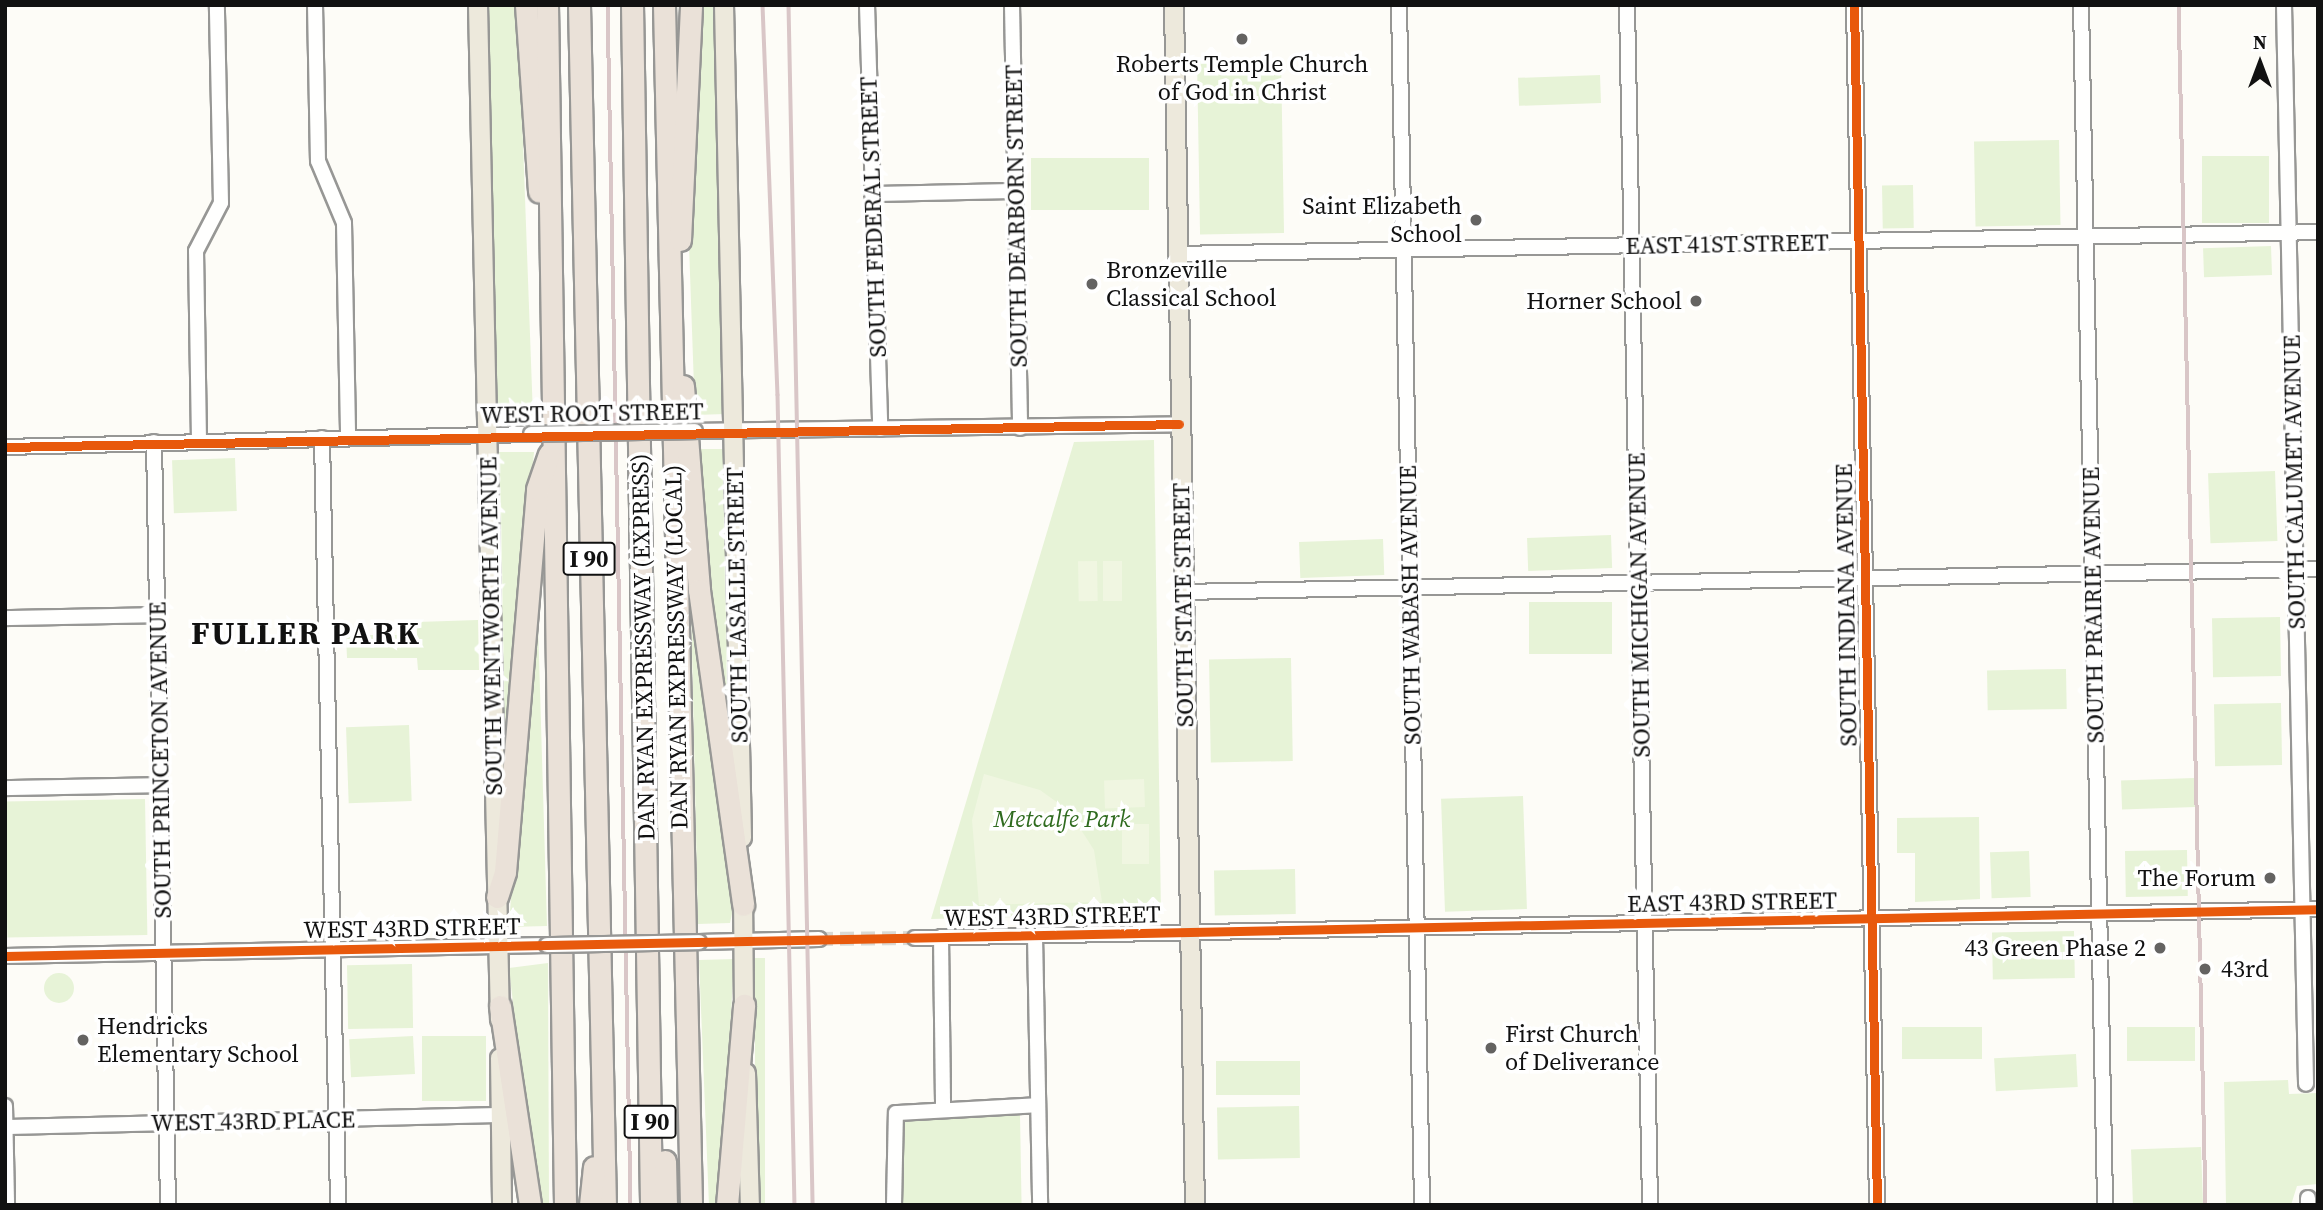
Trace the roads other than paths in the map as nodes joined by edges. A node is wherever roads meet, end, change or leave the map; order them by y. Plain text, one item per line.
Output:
1 (217, 5) edge
2 (315, 5) edge
3 (478, 5) edge
4 (526, 5) edge
5 (547, 5) edge
6 (579, 5) edge
7 (632, 5) edge
8 (664, 5) edge
9 (691, 5) edge
10 (724, 5) edge
11 (867, 5) edge
12 (1012, 5) edge
13 (1174, 5) edge
14 (1399, 5) edge
15 (1627, 5) edge
16 (1854, 5) edge
17 (2081, 5) edge
18 (2284, 5) edge
19 (1016, 191) junction
20 (872, 194) junction
21 (2318, 232) edge
22 (2289, 233) junction
23 (2086, 237) junction
24 (1859, 242) junction
25 (1630, 246) junction
26 (1404, 250) junction
27 (1177, 254) junction
28 (552, 262) junction
29 (669, 283) junction
30 (670, 335) junction
31 (1179, 424) junction
32 (1020, 428) junction
33 (880, 429) junction
34 (734, 430) junction
35 (486, 434) junction
36 (322, 438) junction
37 (348, 438) junction
38 (554, 439) junction
39 (200, 441) junction
40 (154, 442) junction
41 (5, 447) edge
42 (2318, 569) edge
43 (2296, 570) junction
44 (2093, 574) junction
45 (1865, 578) junction
46 (1638, 583) junction
47 (1410, 588) junction
48 (1183, 592) junction
49 (157, 615) junction
50 (5, 618) edge
51 (160, 785) junction
52 (5, 788) edge
53 (497, 897) junction
54 (743, 905) junction
55 (2310, 909) edge
56 (2099, 914) junction
57 (1872, 918) junction
58 (1646, 923) junction
59 (1417, 928) junction
60 (1190, 933) junction
61 (1035, 936) junction
62 (941, 937) junction
63 (915, 938) tunnel mouth
64 (818, 939) tunnel mouth
65 (743, 941) junction
66 (497, 945) junction
67 (333, 948) junction
68 (163, 951) junction
69 (5, 956) edge
70 (500, 1006) junction
71 (744, 1006) junction
72 (649, 1039) junction
73 (2306, 1084) dead end
74 (1038, 1105) junction
75 (5, 1106) edge
76 (943, 1107) junction
77 (603, 1113) junction
78 (501, 1115) junction
79 (336, 1119) junction
80 (166, 1123) junction
81 (5, 1127) edge
82 (7, 1205) edge
83 (168, 1205) edge
84 (338, 1205) edge
85 (502, 1205) edge
86 (530, 1205) edge
87 (565, 1205) edge
88 (590, 1205) edge
89 (605, 1205) edge
90 (651, 1205) edge
91 (666, 1205) edge
92 (691, 1205) edge
93 (727, 1205) edge
94 (750, 1205) edge
95 (894, 1205) edge
96 (1040, 1205) edge
97 (1195, 1205) edge
98 (1422, 1205) edge
99 (1650, 1205) edge
100 (1877, 1205) edge
101 (2105, 1205) edge

1 - 39 street
2 - 37 street
3 - 35 main road, SOUTH WENTWORTH AVENUE
4 - 28 highway
5 - 28 highway, I 90
6 - 77 highway, DAN RYAN EXPRESSWAY (EXPRESS) / I 90
7 - 72 highway, DAN RYAN EXPRESSWAY (EXPRESS) / I 90
8 - 29 highway, DAN RYAN EXPRESSWAY (LOCAL) / I 90
9 - 29 highway
10 - 34 main road, SOUTH LASALLE STREET
11 - 20 street, SOUTH FEDERAL STREET
12 - 19 street, SOUTH DEARBORN STREET
13 - 27 main road, SOUTH STATE STREET
14 - 26 street, SOUTH WABASH AVENUE
15 - 25 street, SOUTH MICHIGAN AVENUE
16 - 24 street, SOUTH INDIANA AVENUE
17 - 23 street, SOUTH PRAIRIE AVENUE
18 - 22 street, SOUTH CALUMET AVENUE
19 - 20 street
19 - 32 street, SOUTH DEARBORN STREET
20 - 33 street, SOUTH FEDERAL STREET
21 - 22 street, EAST 41ST STREET
22 - 23 street, EAST 41ST STREET
22 - 43 street, SOUTH CALUMET AVENUE
23 - 24 street, EAST 41ST STREET
23 - 44 street, SOUTH PRAIRIE AVENUE
24 - 25 street, EAST 41ST STREET
24 - 45 street, SOUTH INDIANA AVENUE
25 - 26 street, EAST 41ST STREET
25 - 46 street, SOUTH MICHIGAN AVENUE
26 - 27 street, EAST 41ST STREET
26 - 47 street, SOUTH WABASH AVENUE
27 - 31 main road, SOUTH STATE STREET
28 - 38 highway, I 90
29 - 30 highway, DAN RYAN EXPRESSWAY (LOCAL) / I 90
30 - 54 highway
30 - 92 highway, DAN RYAN EXPRESSWAY (LOCAL) / I 90
31 - 32 street, WEST ROOT STREET
31 - 48 main road, SOUTH STATE STREET
32 - 33 street, WEST ROOT STREET
33 - 34 street, WEST ROOT STREET
34 - 35 street, WEST ROOT STREET, bridge
34 - 54 main road, SOUTH LASALLE STREET
35 - 37 street, WEST ROOT STREET
35 - 53 main road, SOUTH WENTWORTH AVENUE
36 - 37 street, WEST ROOT STREET
36 - 39 street, WEST ROOT STREET
36 - 67 street
38 - 53 highway
38 - 87 highway, I 90
39 - 40 street, WEST ROOT STREET
40 - 41 street, WEST ROOT STREET
40 - 49 street, SOUTH PRINCETON AVENUE
42 - 43 street
43 - 44 street
43 - 55 street, SOUTH CALUMET AVENUE
44 - 45 street
44 - 56 street, SOUTH PRAIRIE AVENUE
45 - 46 street
45 - 57 street, SOUTH INDIANA AVENUE
46 - 47 street
46 - 58 street, SOUTH MICHIGAN AVENUE
47 - 48 street
47 - 59 street, SOUTH WABASH AVENUE
48 - 60 main road, SOUTH STATE STREET
49 - 50 street
49 - 51 street, SOUTH PRINCETON AVENUE
51 - 52 street
51 - 68 street, SOUTH PRINCETON AVENUE
53 - 66 main road, SOUTH WENTWORTH AVENUE
54 - 65 main road, SOUTH LASALLE STREET
55 - 56 street, EAST 43RD STREET
55 - 73 street, SOUTH CALUMET AVENUE
56 - 57 street, EAST 43RD STREET
56 - 101 street, SOUTH PRAIRIE AVENUE
57 - 58 street, EAST 43RD STREET
57 - 100 street, SOUTH INDIANA AVENUE
58 - 59 street, EAST 43RD STREET
58 - 99 street, SOUTH MICHIGAN AVENUE
59 - 60 street, EAST 43RD STREET
59 - 98 street, SOUTH WABASH AVENUE
60 - 61 street, WEST 43RD STREET
60 - 97 main road, SOUTH STATE STREET
61 - 62 street, WEST 43RD STREET
61 - 74 street
62 - 63 street, WEST 43RD STREET
62 - 76 street
64 - 65 street, WEST 43RD STREET
65 - 66 street, WEST 43RD STREET, bridge
65 - 71 main road, SOUTH LASALLE STREET
66 - 67 street, WEST 43RD STREET
66 - 70 main road, SOUTH WENTWORTH AVENUE
67 - 68 street, WEST 43RD STREET
67 - 79 street
68 - 69 street, WEST 43RD STREET
68 - 80 street, SOUTH PRINCETON AVENUE
70 - 78 main road, SOUTH WENTWORTH AVENUE
70 - 86 highway
71 - 93 highway
71 - 94 main road, SOUTH LASALLE STREET
72 - 90 highway, DAN RYAN EXPRESSWAY (EXPRESS) / I 90
72 - 91 highway
74 - 76 street
74 - 96 street
75 - 81 street
76 - 95 street
77 - 88 highway
77 - 89 highway, DAN RYAN EXPRESSWAY (EXPRESS) / I 90
78 - 79 street, WEST 43RD PLACE
78 - 85 main road, SOUTH WENTWORTH AVENUE
79 - 80 street, WEST 43RD PLACE
79 - 84 street
80 - 81 street, WEST 43RD PLACE
80 - 83 street, SOUTH PRINCETON AVENUE
81 - 82 street

